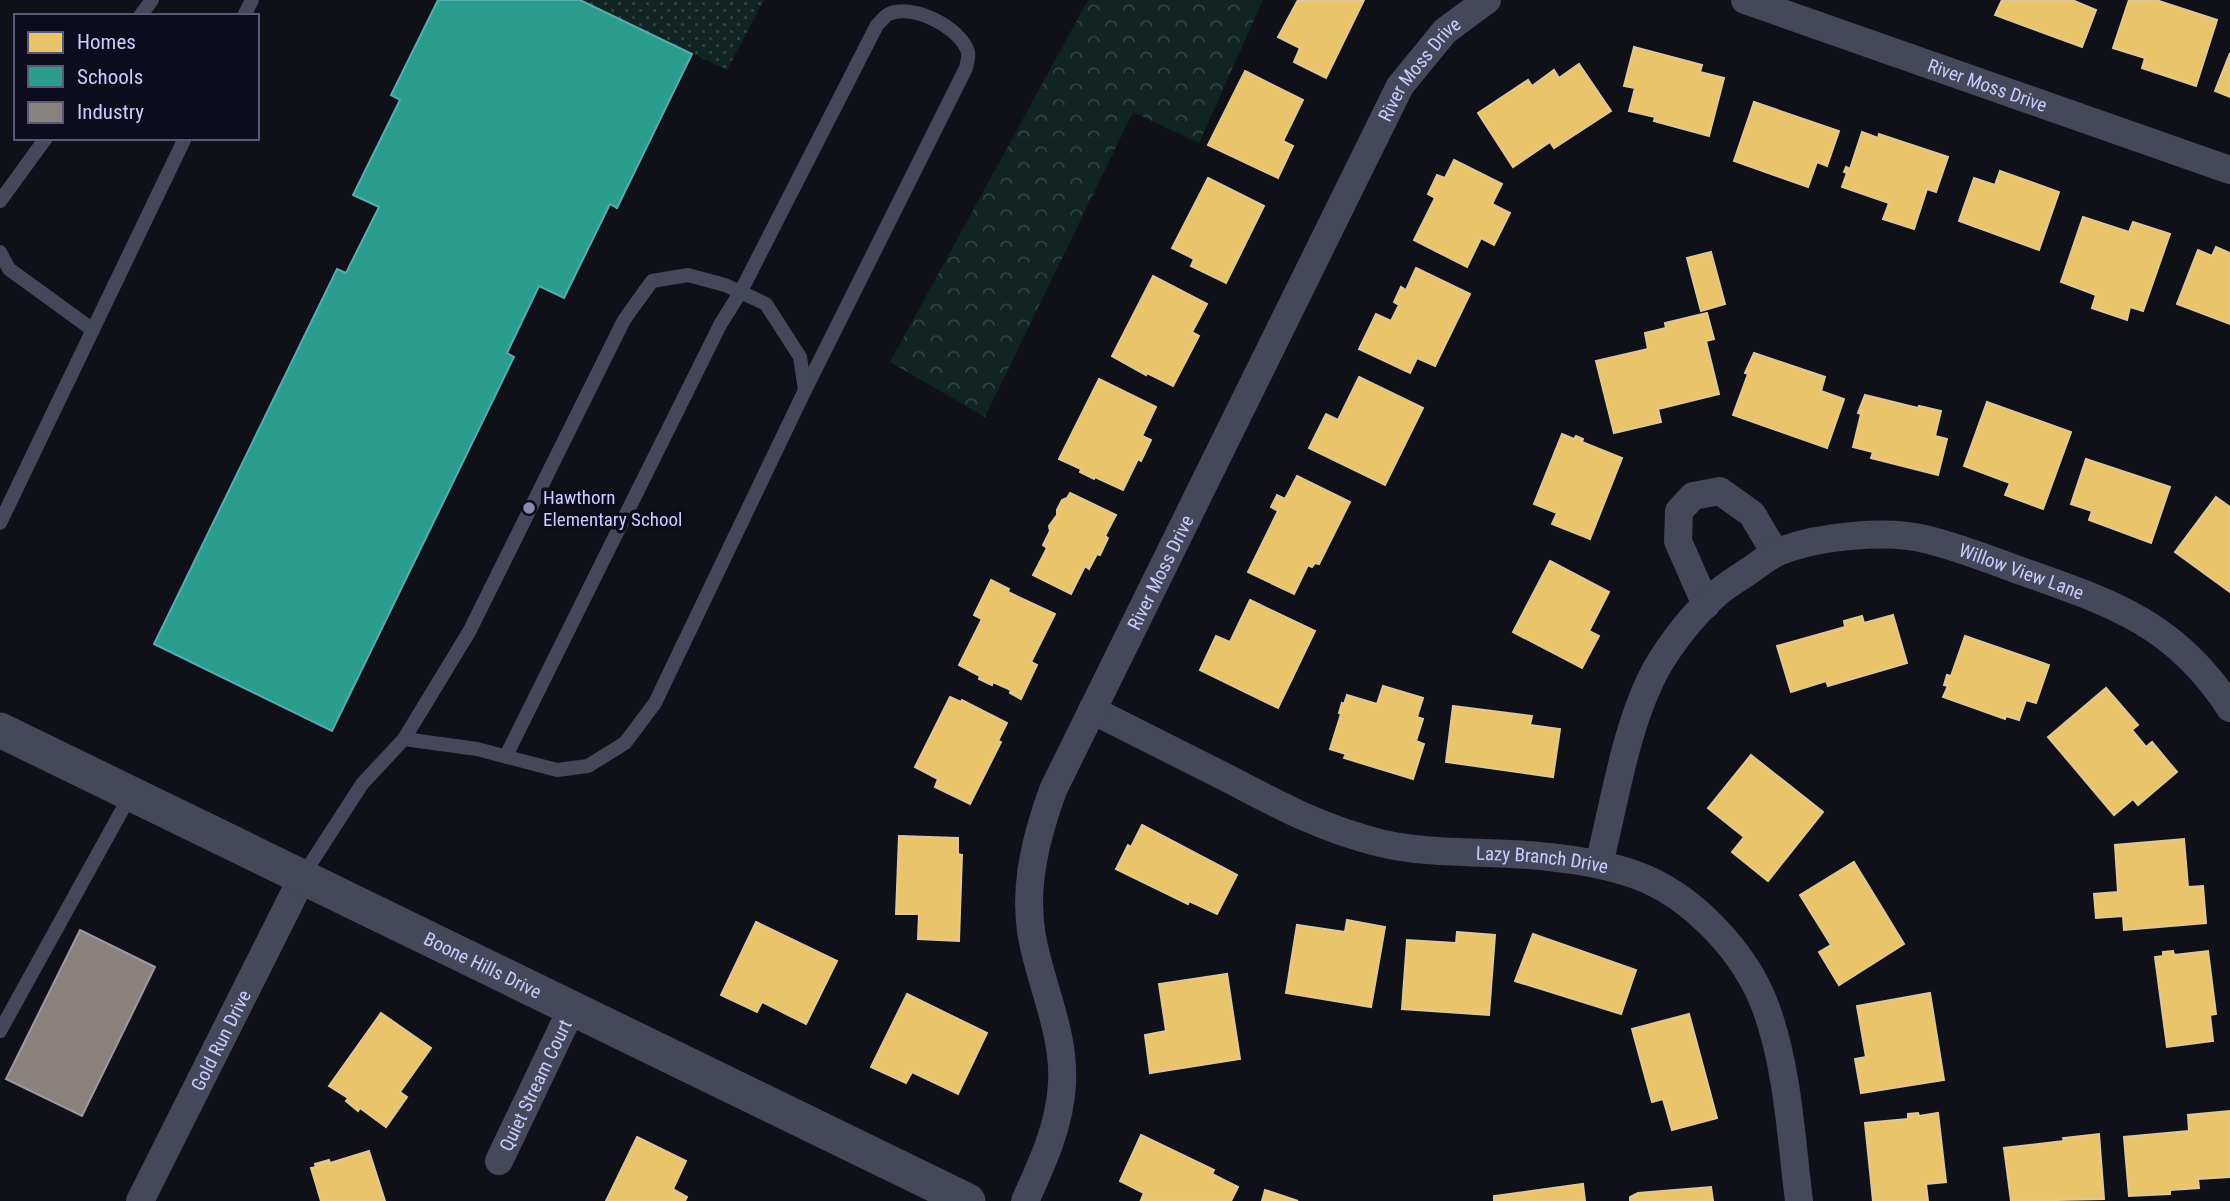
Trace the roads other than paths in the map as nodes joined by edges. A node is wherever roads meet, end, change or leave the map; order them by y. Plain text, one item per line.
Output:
1 (152, 0) edge
2 (1487, 0) edge
3 (1745, 0) edge
4 (141, 14) edge
5 (45, 140) edge
6 (184, 140) edge
7 (2230, 170) edge
8 (0, 201) edge
9 (0, 252) edge
10 (741, 291) junction
11 (93, 330) junction
12 (804, 390) junction
13 (0, 523) edge
14 (1775, 553) junction
15 (1706, 605) junction
16 (2230, 708) edge
17 (1092, 710) junction
18 (0, 730) edge
19 (404, 739) junction
20 (506, 756) junction
21 (131, 794) junction
22 (1600, 864) junction
23 (302, 878) junction
24 (572, 1007) junction
25 (0, 1031) edge
26 (499, 1161) dead end
27 (140, 1201) edge
28 (968, 1201) edge
29 (1026, 1201) edge
30 (1799, 1201) edge

1 - 4 lane
2 - 17 street, River Moss Drive
3 - 7 street, River Moss Drive
5 - 8 lane
6 - 11 lane
9 - 11 lane
10 - 12 lane
10 - 12 lane
10 - 19 lane
10 - 20 lane
11 - 13 lane
12 - 20 lane
14 - 15 street, Willow View Lane
14 - 15 street
14 - 16 street, Willow View Lane
15 - 22 street, Willow View Lane
17 - 22 street, Lazy Branch Drive
17 - 29 street, River Moss Drive
18 - 21 street, Boone Hills Drive
19 - 20 lane
19 - 23 lane
21 - 23 street, Boone Hills Drive
21 - 25 lane
22 - 30 street, Lazy Branch Drive
23 - 24 street, Boone Hills Drive
23 - 27 street, Gold Run Drive
24 - 26 street, Quiet Stream Court
24 - 28 street, Boone Hills Drive

